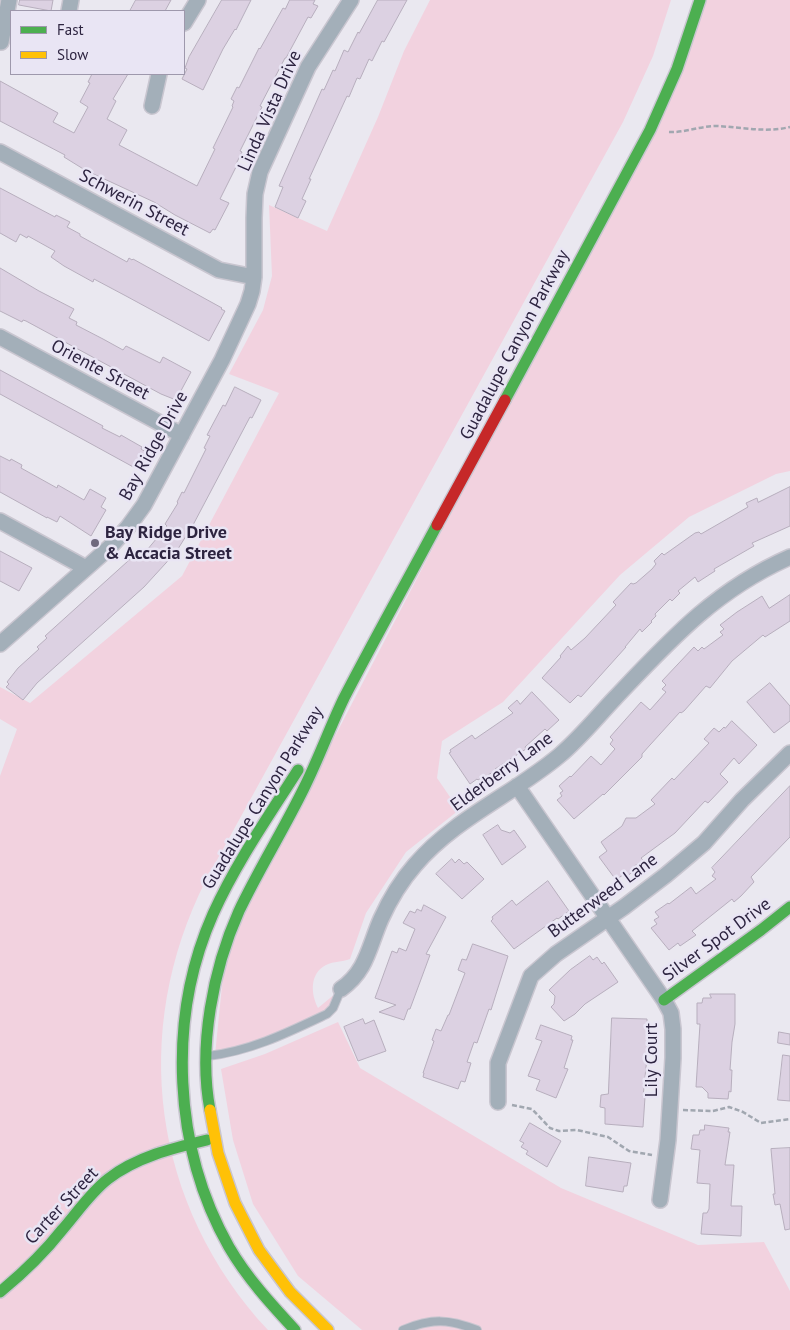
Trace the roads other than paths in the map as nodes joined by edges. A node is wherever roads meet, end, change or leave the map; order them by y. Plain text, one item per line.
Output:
1 (9, 0) edge
2 (198, 0) edge
3 (351, 0) edge
4 (700, 0) edge
5 (185, 21) edge
6 (4, 43) edge
7 (160, 75) edge
8 (152, 106) dead end
9 (0, 152) edge
10 (254, 278) junction
11 (0, 337) edge
12 (182, 435) junction
13 (0, 521) edge
14 (790, 557) edge
15 (86, 568) junction
16 (0, 644) edge
17 (344, 699) junction
18 (790, 753) edge
19 (517, 786) junction
20 (790, 907) edge
21 (608, 918) junction
22 (341, 989) joint
23 (664, 1000) junction
24 (206, 1056) junction
25 (498, 1102) road end
26 (214, 1138) junction
27 (190, 1144) junction
28 (660, 1200) dead end
29 (0, 1292) edge
30 (295, 1330) edge
31 (328, 1330) edge
32 (403, 1330) edge
33 (478, 1330) edge

1 - 6 street
2 - 5 street
3 - 10 street, Linda Vista Drive
4 - 17 main road, Guadalupe Canyon Parkway
7 - 8 street
9 - 10 street, Schwerin Street
10 - 12 street, Bay Ridge Drive
11 - 12 street, Oriente Street
12 - 15 street, Bay Ridge Drive
13 - 15 street
14 - 19 street, Elderberry Lane
15 - 16 street, Bay Ridge Drive
17 - 24 main road, Guadalupe Canyon Parkway
17 - 27 main road, Guadalupe Canyon Parkway
18 - 21 street, Butterweed Lane
19 - 21 street, Lily Court
19 - 22 street, Elderberry Lane
20 - 23 main road, Silver Spot Drive
21 - 23 street, Lily Court
21 - 25 street, Butterweed Lane
22 - 24 lane
23 - 28 street, Lily Court
24 - 26 main road, Guadalupe Canyon Parkway
26 - 27 main road, Carter Street
26 - 31 main road, Guadalupe Canyon Parkway
27 - 29 main road, Carter Street
27 - 30 main road, Guadalupe Canyon Parkway
32 - 33 lane

